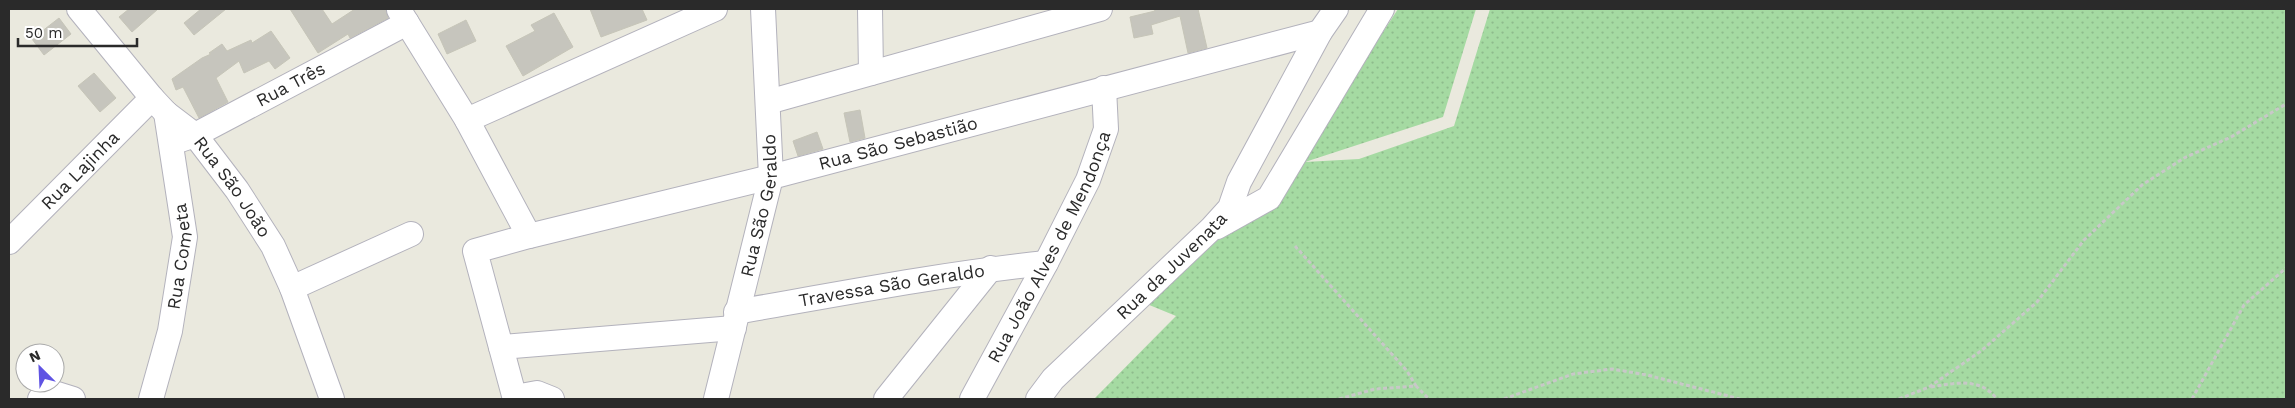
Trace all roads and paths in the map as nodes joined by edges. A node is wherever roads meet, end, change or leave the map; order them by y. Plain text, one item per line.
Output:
1 (79, 9) edge
2 (715, 9) edge
3 (763, 9) edge
4 (870, 9) edge
5 (1100, 9) edge
6 (1336, 9) edge
7 (1382, 9) edge
8 (402, 16) edge
9 (1320, 32) junction
10 (871, 73) junction
11 (1104, 88) junction
12 (768, 102) junction
13 (2286, 104) edge
14 (159, 105) junction
15 (466, 120) junction
16 (195, 135) junction
17 (171, 144) junction
18 (771, 177) junction
19 (1211, 229) junction
20 (411, 234) dead end
21 (529, 236) junction
22 (9, 242) edge
23 (1294, 246) dead end
24 (1046, 263) junction
25 (991, 268) junction
26 (2286, 268) edge
27 (292, 288) junction
28 (735, 320) junction
29 (501, 347) junction
30 (1416, 386) junction
31 (1929, 387) junction
32 (515, 398) edge
33 (40, 399) edge
34 (73, 399) edge
35 (151, 399) edge
36 (332, 399) edge
37 (552, 399) edge
38 (716, 399) edge
39 (886, 399) edge
40 (972, 399) edge
41 (1038, 399) edge
42 (1339, 399) edge
43 (1429, 399) edge
44 (1504, 399) edge
45 (1740, 399) edge
46 (1899, 399) edge
47 (1997, 399) edge
48 (2192, 399) edge

1 - 14 street, Rua São João
2 - 15 street
3 - 12 street, Rua São Geraldo
4 - 10 street
5 - 10 street
6 - 9 street, Rua da Juvenata
7 - 19 street
8 - 15 street
8 - 16 street, Rua Três
9 - 11 street, Rua São Sebastião
9 - 19 street, Rua da Juvenata
10 - 12 street
11 - 18 street, Rua São Sebastião
11 - 24 street, Rua João Alves de Mendonça
12 - 18 street, Rua São Geraldo
13 - 31 path
14 - 16 street, Rua São João
14 - 17 street, Rua Cometa
14 - 22 street, Rua Lajinha
15 - 21 street
16 - 17 street, Rua Três
16 - 27 street, Rua São João
17 - 35 street, Rua Cometa
18 - 21 street, Rua São Sebastião
18 - 28 street, Rua São Geraldo
19 - 41 street, Rua da Juvenata
20 - 27 street
21 - 29 street, Rua São Sebastião
23 - 30 path
24 - 25 street, Travessa São Geraldo
24 - 40 street, Rua João Alves de Mendonça
25 - 28 street, Travessa São Geraldo
25 - 39 street
26 - 48 path
27 - 36 street, Rua São João
28 - 29 street, Travessa São Geraldo
28 - 38 street, Rua São Geraldo
29 - 32 street
30 - 42 path
30 - 43 path
31 - 46 path
31 - 47 path
32 - 37 street
33 - 34 street
44 - 45 path

